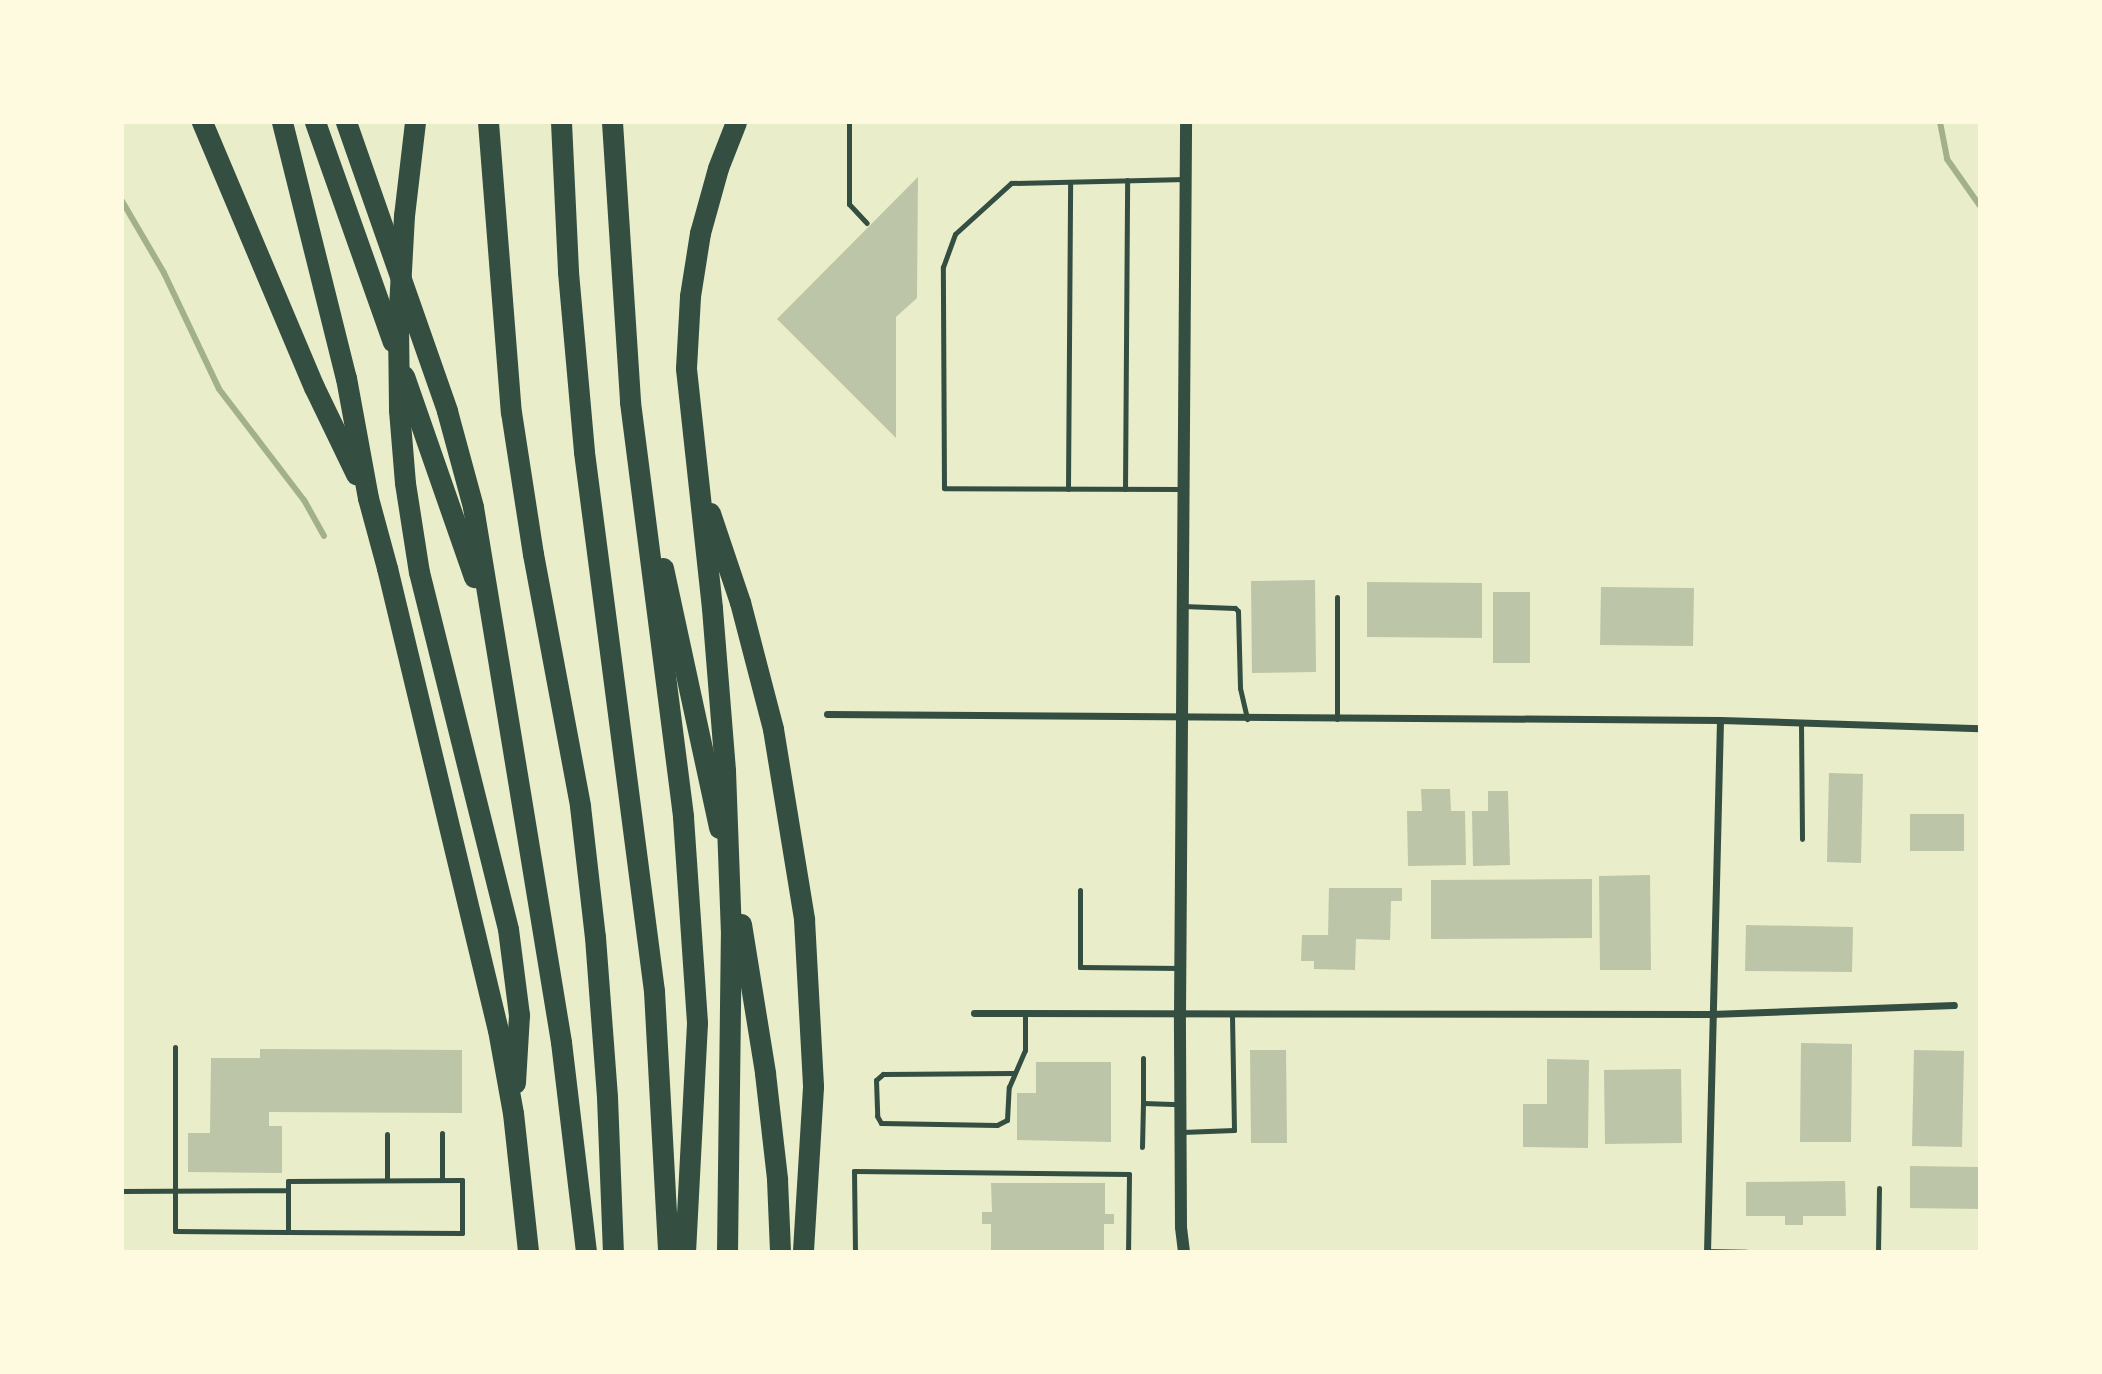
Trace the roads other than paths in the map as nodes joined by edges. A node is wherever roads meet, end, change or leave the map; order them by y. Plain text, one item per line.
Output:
1 (202, 122) edge
2 (282, 122) edge
3 (315, 122) edge
4 (346, 122) edge
5 (415, 122) edge
6 (488, 122) edge
7 (561, 122) edge
8 (612, 122) edge
9 (736, 122) edge
10 (849, 122) edge
11 (1186, 122) edge
12 (1186, 179) junction
13 (1127, 180) junction
14 (1070, 182) junction
15 (867, 223) dead end
16 (638, 462) junction
17 (696, 471) junction
18 (1069, 489) junction
19 (1125, 489) junction
20 (1184, 489) junction
21 (368, 498) junction
22 (1337, 597) dead end
23 (1183, 606) junction
24 (492, 632) junction
25 (827, 714) dead end
26 (1183, 719) junction
27 (1247, 719) junction
28 (1337, 719) junction
29 (1720, 720) junction
30 (1801, 723) junction
31 (1979, 728) edge
32 (1802, 839) dead end
33 (1080, 890) dead end
34 (1181, 968) junction
35 (1954, 1006) dead end
36 (974, 1013) dead end
37 (1025, 1013) junction
38 (1180, 1014) junction
39 (1232, 1014) junction
40 (1711, 1014) junction
41 (175, 1047) dead end
42 (1143, 1058) dead end
43 (1014, 1073) junction
44 (1143, 1103) junction
45 (1180, 1104) junction
46 (513, 1113) junction
47 (1180, 1132) junction
48 (442, 1133) dead end
49 (387, 1134) dead end
50 (1142, 1147) dead end
51 (387, 1180) junction
52 (442, 1180) junction
53 (1879, 1188) dead end
54 (288, 1190) junction
55 (122, 1191) edge
56 (175, 1191) junction
57 (288, 1232) junction
58 (528, 1251) edge
59 (586, 1251) edge
60 (613, 1251) edge
61 (668, 1251) edge
62 (685, 1251) edge
63 (727, 1251) edge
64 (780, 1251) edge
65 (803, 1251) edge
66 (855, 1251) edge
67 (1128, 1251) edge
68 (1184, 1251) edge
69 (1707, 1251) edge
70 (1746, 1251) edge
71 (1878, 1251) edge

1 - 21 highway
2 - 21 highway
3 - 24 highway
4 - 24 highway
5 - 46 highway
6 - 60 highway
7 - 61 highway
8 - 16 highway
9 - 17 highway
10 - 15 lane
11 - 12 street
12 - 13 lane
12 - 20 street
13 - 14 lane
13 - 19 lane
14 - 18 lane
14 - 18 lane
16 - 62 highway
16 - 64 highway
17 - 63 highway
17 - 65 highway
18 - 19 lane
19 - 20 lane
20 - 23 street
21 - 46 highway
22 - 28 lane
23 - 26 street
23 - 27 lane
24 - 59 highway
25 - 26 street
26 - 27 street
26 - 34 street
27 - 28 street
28 - 29 street
29 - 30 street
29 - 40 street
30 - 31 street
30 - 32 lane
33 - 34 lane
34 - 38 street
35 - 40 street
36 - 37 street
37 - 38 street
37 - 43 lane
38 - 39 street
38 - 45 street
39 - 40 street
39 - 47 lane
40 - 69 street
41 - 56 lane
42 - 44 lane
43 - 43 lane
44 - 45 lane
44 - 50 lane
45 - 47 street
46 - 58 highway
47 - 68 street
48 - 52 lane
49 - 51 lane
51 - 52 lane
51 - 54 lane
52 - 57 lane
53 - 71 lane
54 - 56 lane
54 - 57 lane
55 - 56 lane
56 - 57 lane
66 - 67 lane
69 - 70 lane

